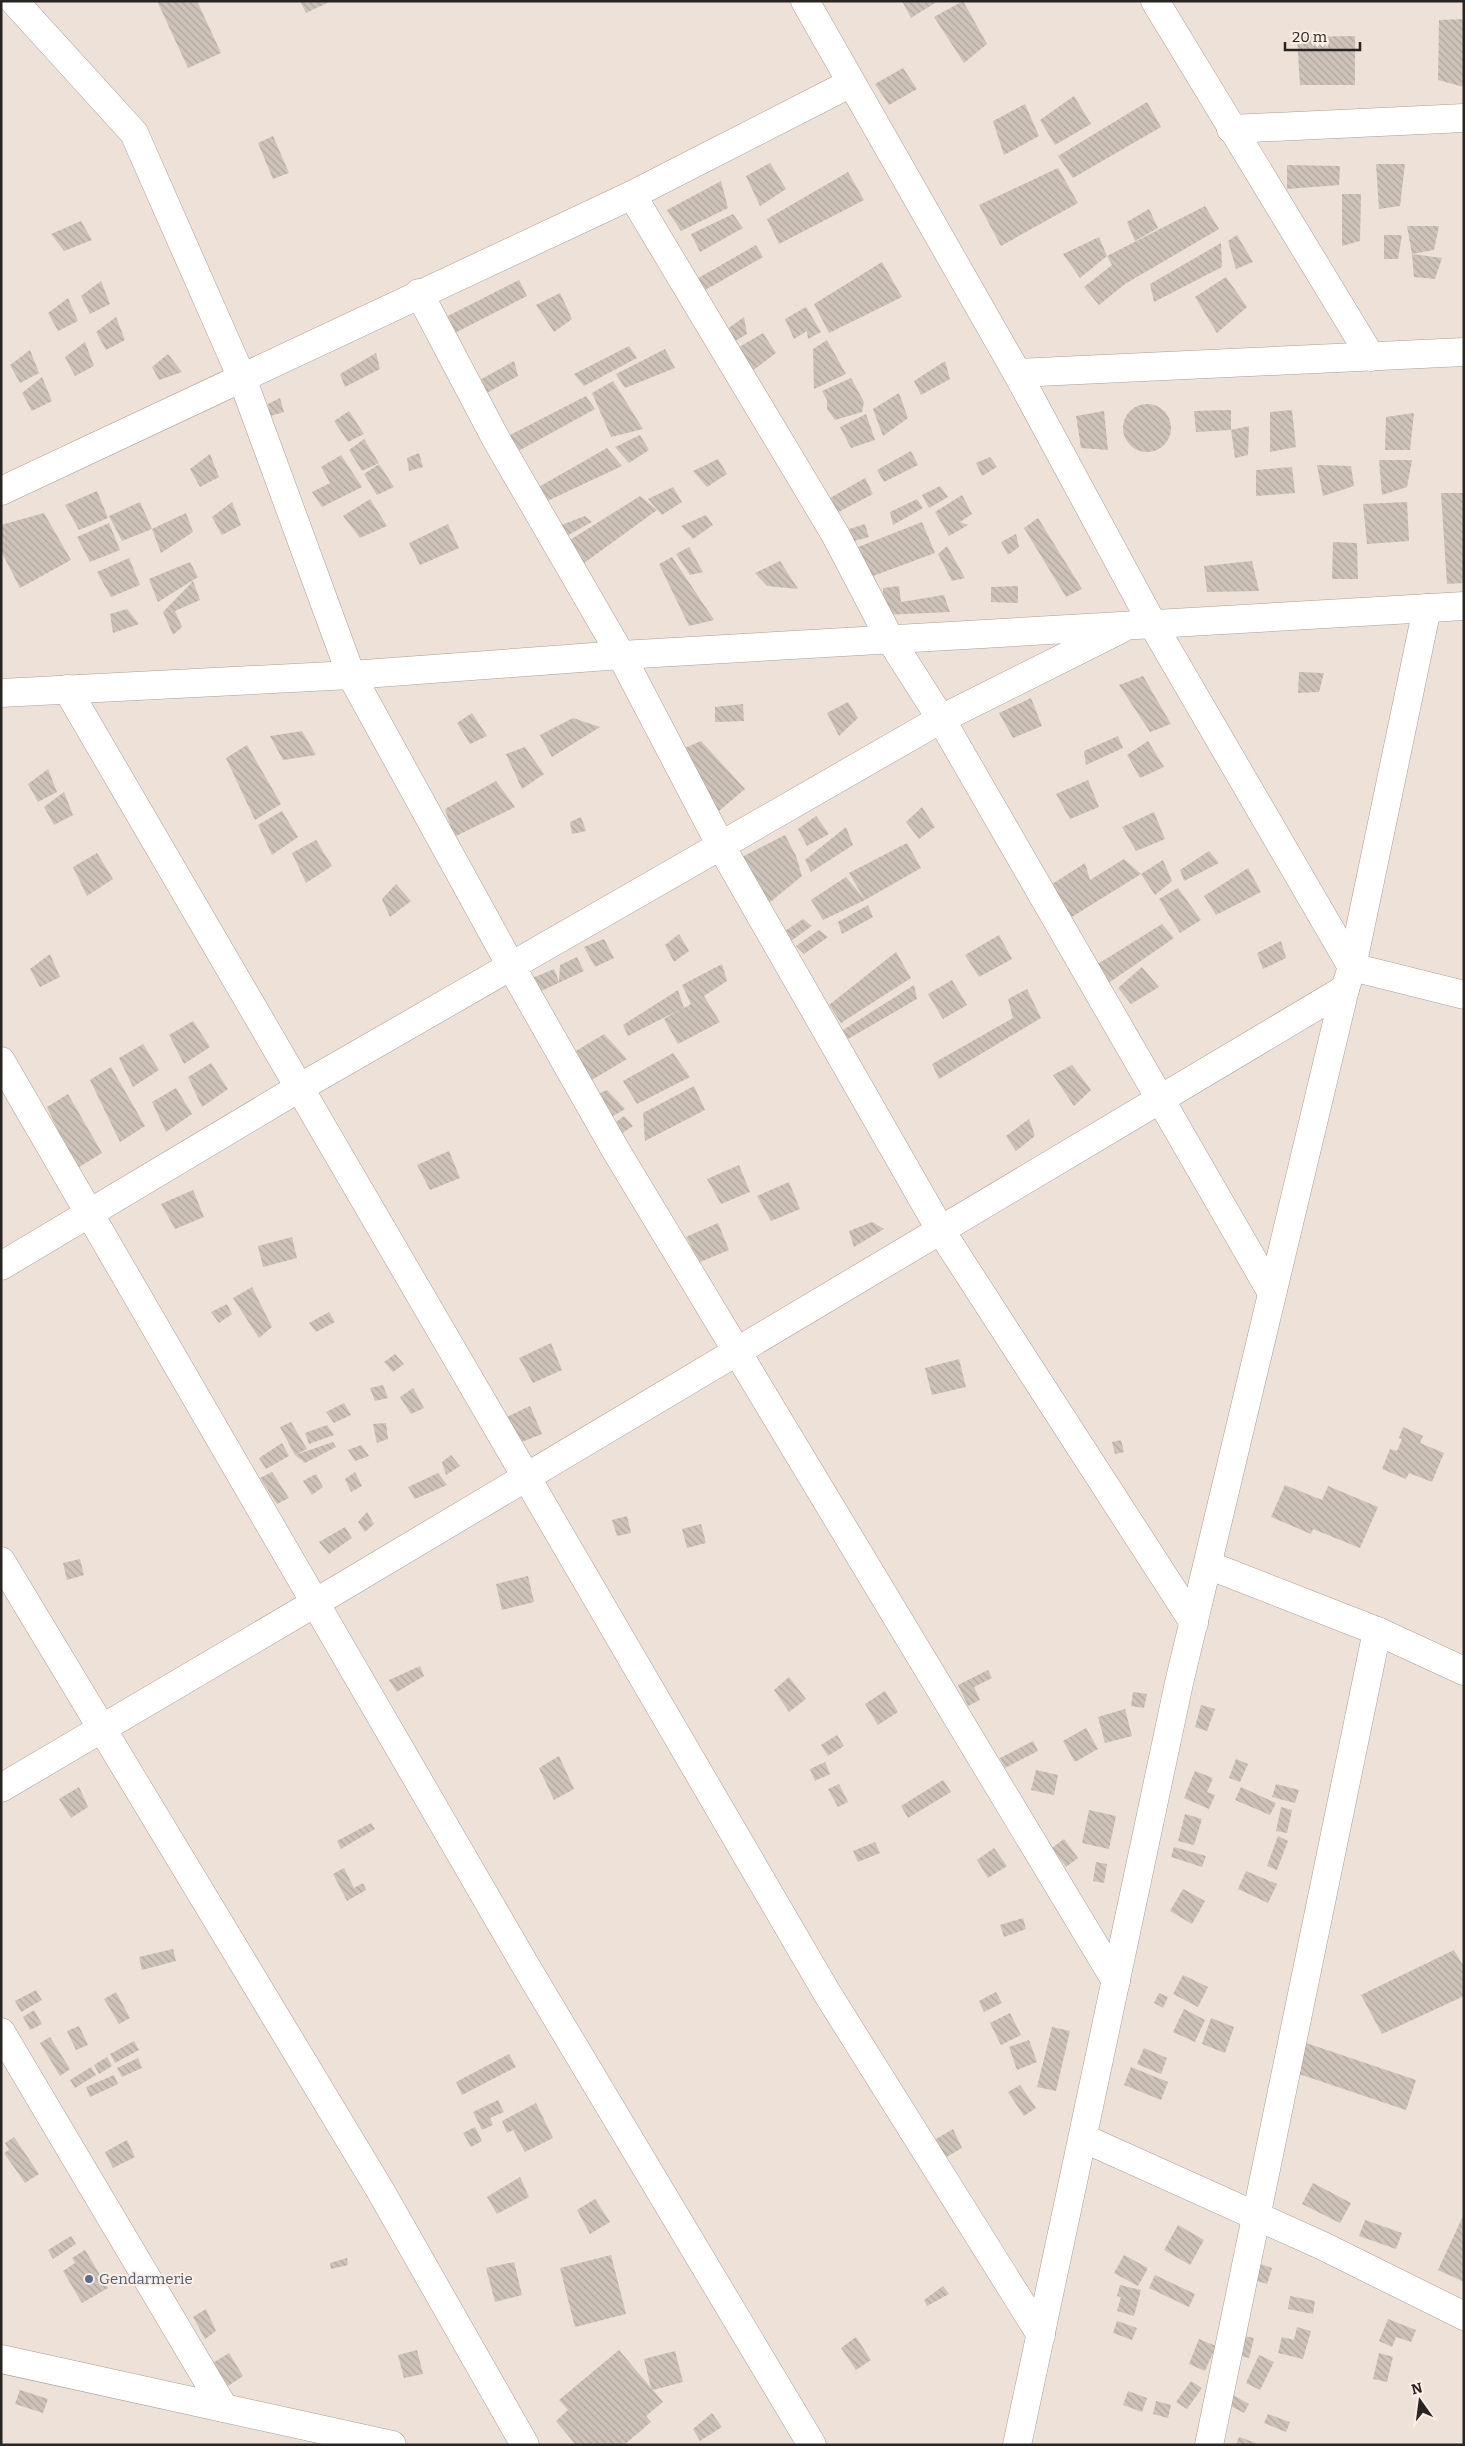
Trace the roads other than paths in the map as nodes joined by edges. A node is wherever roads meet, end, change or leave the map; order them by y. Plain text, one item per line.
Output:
1 (14, 1) edge
2 (805, 1) edge
3 (1155, 1) edge
4 (852, 83) junction
5 (1464, 118) edge
6 (1231, 129) junction
7 (632, 195) junction
8 (419, 293) junction
9 (1464, 352) edge
10 (1371, 356) junction
11 (1017, 373) junction
12 (242, 378) junction
13 (1, 491) edge
14 (1464, 606) edge
15 (1427, 608) junction
16 (1142, 623) junction
17 (890, 638) junction
18 (621, 655) junction
19 (351, 674) junction
20 (67, 689) junction
21 (1, 693) edge
22 (941, 719) junction
23 (721, 846) junction
24 (511, 966) junction
25 (1349, 978) junction
26 (1464, 994) edge
27 (1, 1061) edge
28 (299, 1088) junction
29 (1160, 1099) junction
30 (88, 1214) junction
31 (941, 1231) junction
32 (1, 1266) edge
33 (1272, 1293) junction
34 (736, 1352) junction
35 (527, 1477) junction
36 (1, 1561) edge
37 (1208, 1565) junction
38 (315, 1603) junction
39 (1194, 1623) junction
40 (1377, 1631) junction
41 (1464, 1670) edge
42 (102, 1728) junction
43 (1, 1788) edge
44 (1116, 1980) junction
45 (1, 2032) edge
46 (1083, 2138) junction
47 (1256, 2216) junction
48 (1464, 2316) edge
49 (1041, 2335) junction
50 (1, 2359) edge
51 (224, 2408) junction
52 (392, 2445) edge
53 (525, 2445) edge
54 (812, 2445) edge
55 (1017, 2445) edge
56 (1209, 2445) edge

1 - 12 street
2 - 4 street
3 - 6 street
4 - 7 street
4 - 11 street
5 - 6 street
6 - 10 street
7 - 8 street
7 - 17 street
8 - 12 street
8 - 18 street
9 - 10 street
10 - 11 street
11 - 16 street
12 - 13 street
12 - 19 street
14 - 15 street
15 - 16 street
15 - 25 street
16 - 17 street
16 - 22 street
16 - 25 street
17 - 18 street
17 - 22 street
18 - 19 street
18 - 23 street
19 - 20 street
19 - 24 street
20 - 21 street
20 - 28 street
22 - 23 street
22 - 29 street
23 - 24 street
23 - 31 street
24 - 28 street
24 - 34 street
25 - 26 street
25 - 29 street
25 - 33 street
27 - 30 street
28 - 30 street
28 - 35 street
29 - 31 street
29 - 33 street
30 - 32 street
30 - 38 street
31 - 34 street
31 - 39 street
33 - 37 street
34 - 35 street
34 - 44 street
35 - 38 street
35 - 49 street
36 - 42 street
37 - 39 street
37 - 40 street
38 - 42 street
38 - 54 street
39 - 44 street
40 - 41 street
40 - 47 street
42 - 43 street
42 - 53 street
44 - 46 street
45 - 51 street
46 - 47 street
46 - 49 street
47 - 48 street
47 - 56 street
49 - 55 street
50 - 51 street
51 - 52 street

